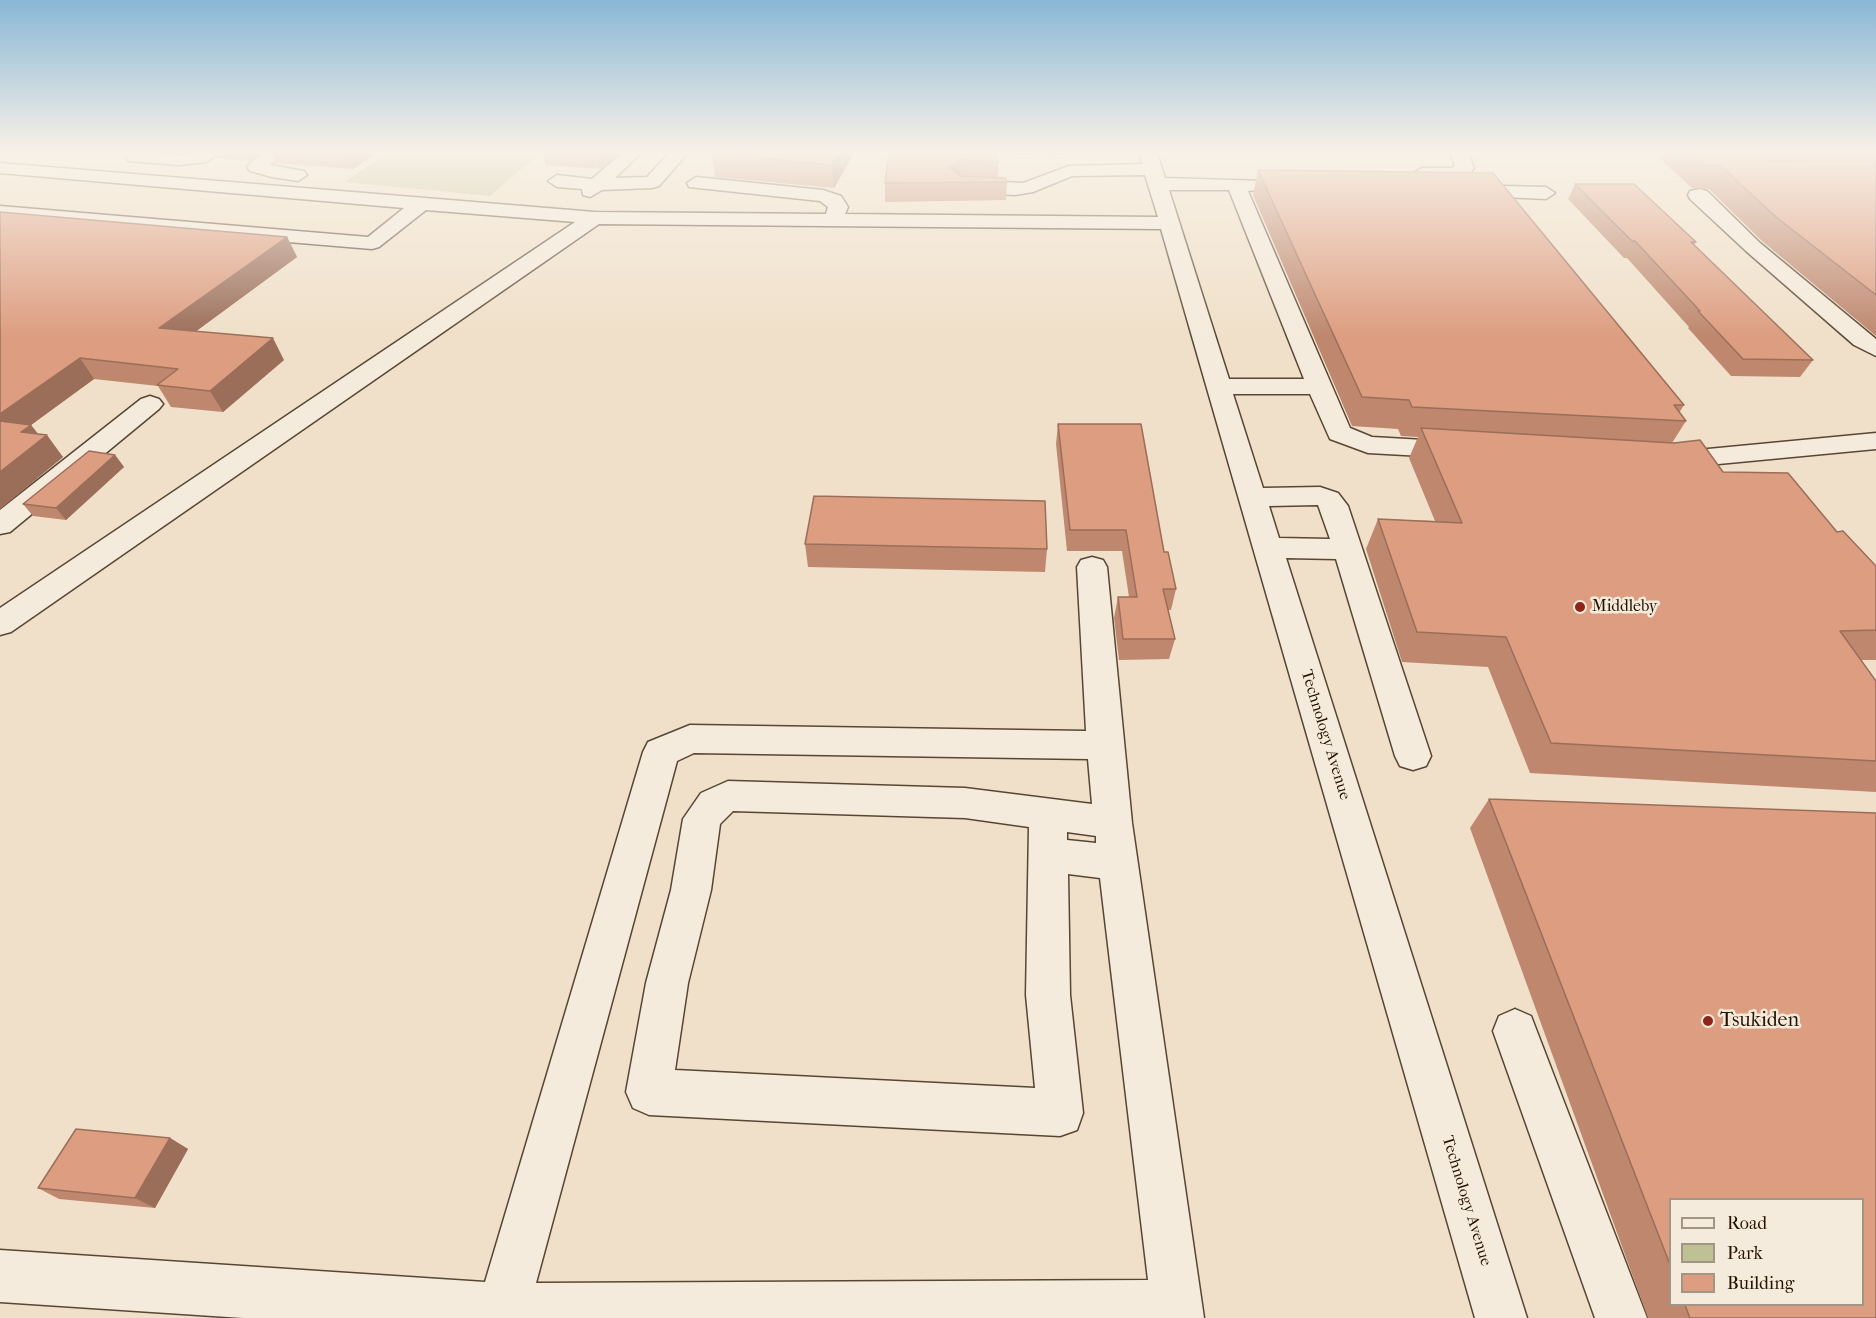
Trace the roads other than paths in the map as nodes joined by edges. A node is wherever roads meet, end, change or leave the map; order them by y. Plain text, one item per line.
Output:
1 (19, 215) edge
2 (408, 215) edge
3 (544, 215) edge
4 (674, 215) edge
5 (835, 215) edge
6 (1168, 215) edge
7 (1248, 215) edge
8 (1718, 215) edge
9 (561, 216) joint
10 (595, 219) junction
11 (669, 221) junction
12 (833, 222) junction
13 (1170, 224) junction
14 (1876, 349) edge
15 (1219, 386) junction
16 (1320, 387) junction
17 (150, 404) dead end
18 (1876, 441) edge
19 (1483, 452) edge
20 (1645, 461) edge
21 (1253, 497) junction
22 (0, 525) edge
23 (1268, 548) junction
24 (1346, 549) junction
25 (1092, 567) dead end
26 (0, 624) edge
27 (1105, 745) junction
28 (1413, 756) dead end
29 (1113, 823) junction
30 (1047, 834) junction
31 (1118, 863) junction
32 (1515, 1031) dead end
33 (0, 1276) edge
34 (503, 1309) junction
35 (1177, 1312) edge
36 (1501, 1318) edge
37 (1622, 1318) edge

1 - 2 street
3 - 9 street
4 - 11 street
5 - 12 street
6 - 13 street, Technology Avenue
7 - 16 street
8 - 14 street
9 - 10 street
10 - 11 street
10 - 26 street
11 - 12 street
12 - 13 street
13 - 15 street, Technology Avenue
15 - 16 street
15 - 21 street, Technology Avenue
16 - 19 street
17 - 22 street
18 - 20 street
21 - 23 street, Technology Avenue
21 - 24 street
23 - 24 street
23 - 36 street, Technology Avenue
24 - 28 street
25 - 27 street
27 - 29 street
27 - 34 street
29 - 30 street
29 - 31 street
30 - 30 street
30 - 31 street
31 - 35 street
32 - 37 street
33 - 34 street
34 - 35 street

